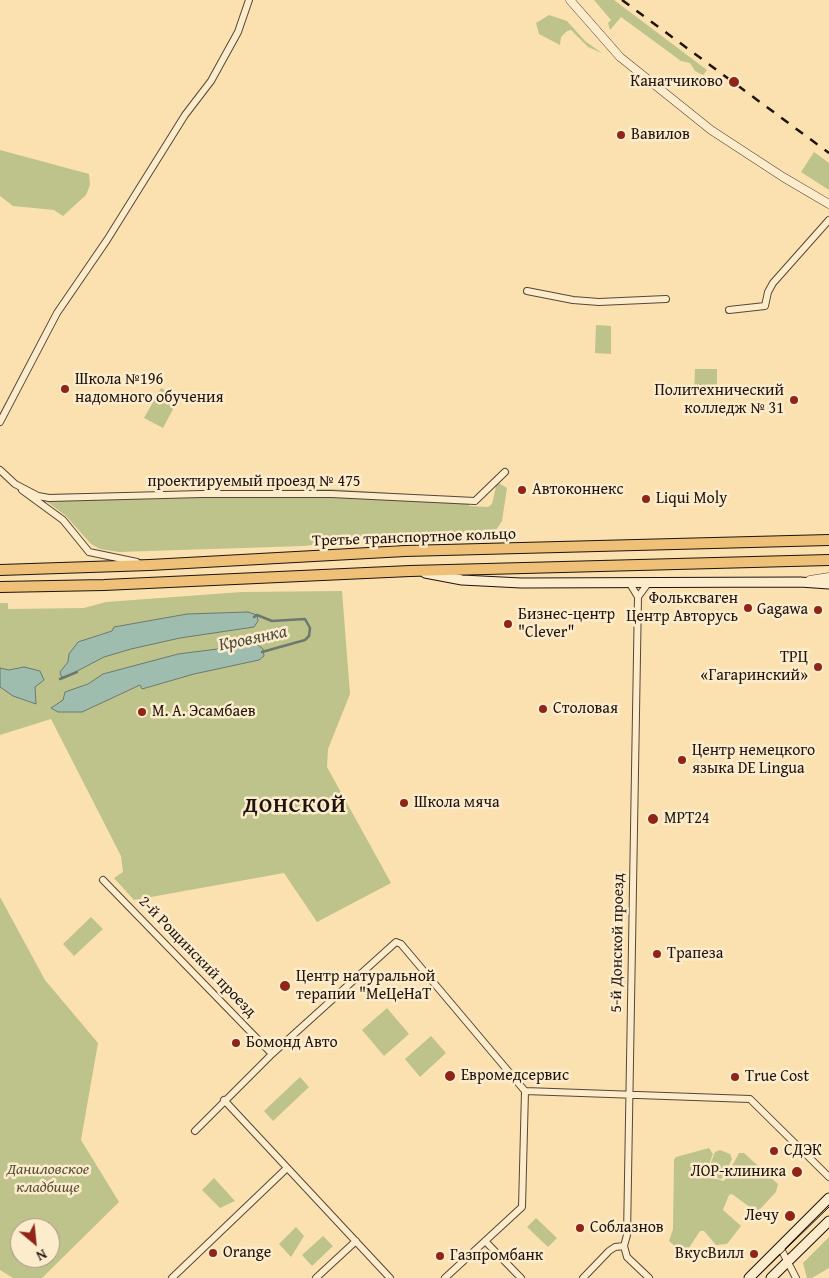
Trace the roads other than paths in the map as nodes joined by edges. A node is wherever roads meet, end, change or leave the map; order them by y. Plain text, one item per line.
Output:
1 (249, 0) edge
2 (570, 0) edge
3 (829, 204) edge
4 (829, 220) edge
5 (527, 292) dead end
6 (666, 299) dead end
7 (729, 310) dead end
8 (0, 422) edge
9 (0, 470) edge
10 (505, 472) dead end
11 (15, 484) junction
12 (829, 540) edge
13 (829, 560) edge
14 (150, 565) junction
15 (0, 570) edge
16 (410, 571) junction
17 (829, 577) edge
18 (629, 582) junction
19 (649, 582) junction
20 (800, 582) junction
21 (829, 584) edge
22 (0, 588) edge
23 (638, 597) junction
24 (103, 880) dead end
25 (272, 1054) junction
26 (525, 1091) junction
27 (630, 1096) junction
28 (224, 1100) junction
29 (195, 1130) dead end
30 (287, 1168) junction
31 (829, 1177) edge
32 (829, 1198) edge
33 (829, 1221) edge
34 (356, 1241) junction
35 (485, 1241) junction
36 (624, 1246) junction
37 (780, 1247) junction
38 (788, 1261) junction
39 (172, 1278) edge
40 (316, 1278) edge
41 (390, 1278) edge
42 (445, 1278) edge
43 (520, 1278) edge
44 (583, 1278) edge
45 (649, 1278) edge
46 (749, 1278) edge
47 (770, 1278) edge
48 (796, 1278) edge

1 - 8 street
2 - 3 street
4 - 7 street
5 - 6 street
9 - 11 street, проектируемый проезд № 475
10 - 11 street, проектируемый проезд № 475
11 - 14 street
12 - 14 main road, Третье транспортное кольцо
13 - 16 main road, Третье транспортное кольцо
14 - 15 main road, Третье транспортное кольцо
16 - 18 main road
16 - 22 main road, Третье транспортное кольцо
17 - 20 street
18 - 19 main road
18 - 23 street
19 - 20 main road
19 - 23 street
20 - 21 main road
23 - 27 street, 5-й Донской проезд
24 - 25 street, 2-й Рощинский проезд
25 - 26 street
25 - 28 street
26 - 27 street
26 - 35 street
27 - 31 street
27 - 36 street, 5-й Донской проезд
28 - 29 street
28 - 30 street
30 - 34 street
30 - 39 street
32 - 37 main road
33 - 38 main road
34 - 40 street
34 - 41 street
35 - 42 street
35 - 43 street
36 - 44 street
36 - 45 street
37 - 38 street
37 - 46 main road
38 - 47 main road
38 - 48 street

